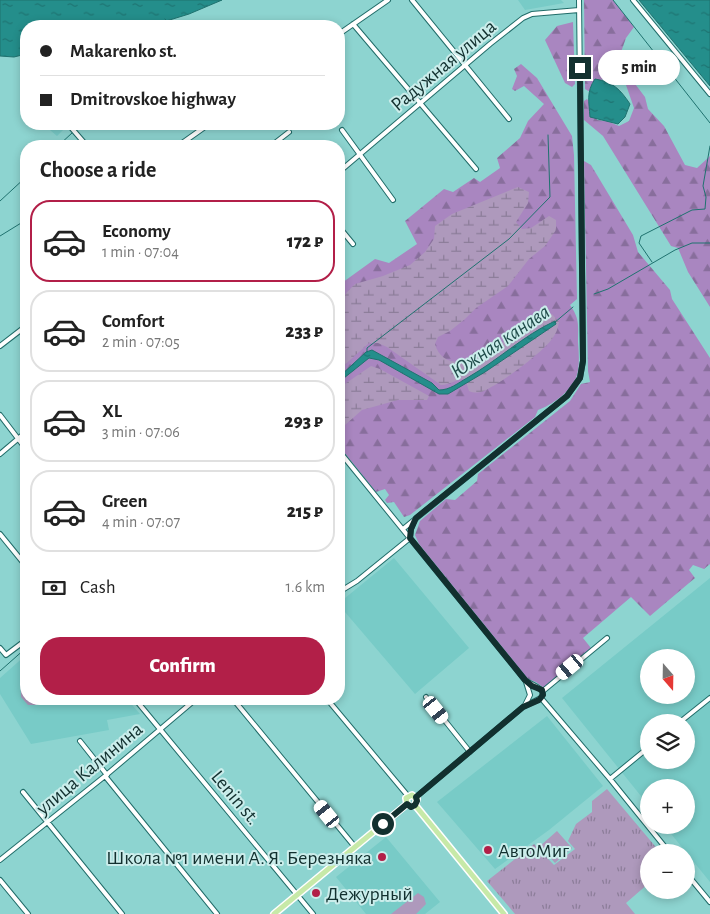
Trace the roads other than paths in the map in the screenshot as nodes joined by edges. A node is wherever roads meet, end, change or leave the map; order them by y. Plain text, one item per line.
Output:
1 (388, 0) edge
2 (412, 0) edge
3 (579, 0) edge
4 (632, 0) edge
5 (579, 10) junction
6 (354, 24) junction
7 (345, 30) edge
8 (465, 65) junction
9 (710, 94) edge
10 (420, 104) junction
11 (509, 119) dead end
12 (73, 130) edge
13 (201, 130) edge
14 (342, 130) dead end
15 (289, 132) dead end
16 (82, 140) edge
17 (186, 140) edge
18 (279, 140) edge
19 (360, 154) junction
20 (345, 167) edge
21 (476, 169) dead end
22 (393, 200) dead end
23 (345, 234) edge
24 (353, 244) dead end
25 (20, 332) edge
26 (0, 346) edge
27 (0, 416) edge
28 (18, 439) junction
29 (20, 442) edge
30 (0, 454) edge
31 (345, 458) edge
32 (416, 518) junction
33 (403, 529) junction
34 (0, 534) edge
35 (410, 538) junction
36 (20, 559) edge
37 (345, 588) edge
38 (607, 638) dead end
39 (20, 644) edge
40 (0, 648) edge
41 (525, 680) junction
42 (536, 687) junction
43 (543, 691) junction
44 (530, 694) junction
45 (426, 697) dead end
46 (710, 698) edge
47 (539, 699) junction
48 (140, 705) edge
49 (189, 705) edge
50 (238, 705) edge
51 (332, 705) edge
52 (523, 707) junction
53 (690, 714) edge
54 (160, 729) junction
55 (80, 741) dead end
56 (470, 752) junction
57 (640, 754) edge
58 (106, 776) junction
59 (610, 779) junction
60 (23, 792) dead end
61 (408, 796) junction
62 (416, 797) junction
63 (407, 804) junction
64 (415, 805) junction
65 (48, 821) junction
66 (663, 844) edge
67 (355, 847) junction
68 (0, 860) edge
69 (0, 880) edge
70 (695, 884) edge
71 (298, 894) junction
72 (710, 902) edge
73 (28, 914) edge
74 (122, 914) edge
75 (217, 914) edge
76 (274, 914) edge
77 (313, 914) edge
78 (504, 914) edge

1 - 6 street
2 - 8 street
3 - 5 street
4 - 9 street
5 - 8 street, Радужная улица
5 - 32 street
6 - 7 street
6 - 10 street
8 - 10 street, Радужная улица
8 - 11 street
10 - 19 street, Радужная улица
10 - 21 street
12 - 16 street
13 - 17 street
14 - 19 street
15 - 18 street
19 - 20 street, Радужная улица
19 - 22 street
23 - 24 street
25 - 26 street
27 - 28 street
28 - 29 street
28 - 30 street
31 - 33 street
32 - 33 street
32 - 35 street
33 - 35 street
34 - 36 street
35 - 37 street
35 - 41 street
38 - 43 street
39 - 40 street
41 - 42 street
41 - 44 street
42 - 43 street
42 - 44 street
43 - 47 street
44 - 47 street
44 - 52 street
45 - 56 street
46 - 53 street
47 - 52 street
47 - 59 street
48 - 54 street, Lenin st.
49 - 54 street, улица Калинина
50 - 67 street
51 - 61 street
52 - 56 street
54 - 58 street, улица Калинина
54 - 71 street, Lenin st.
55 - 58 street
56 - 62 street
57 - 59 street
58 - 65 street, улица Калинина
58 - 75 street
59 - 66 street
60 - 65 street
61 - 62 main road
61 - 63 main road
62 - 64 main road
63 - 64 main road
63 - 67 main road
64 - 78 main road
65 - 68 street, улица Калинина
65 - 74 street
67 - 71 main road
69 - 73 street
70 - 72 street
71 - 76 main road
71 - 77 street, Lenin st.

